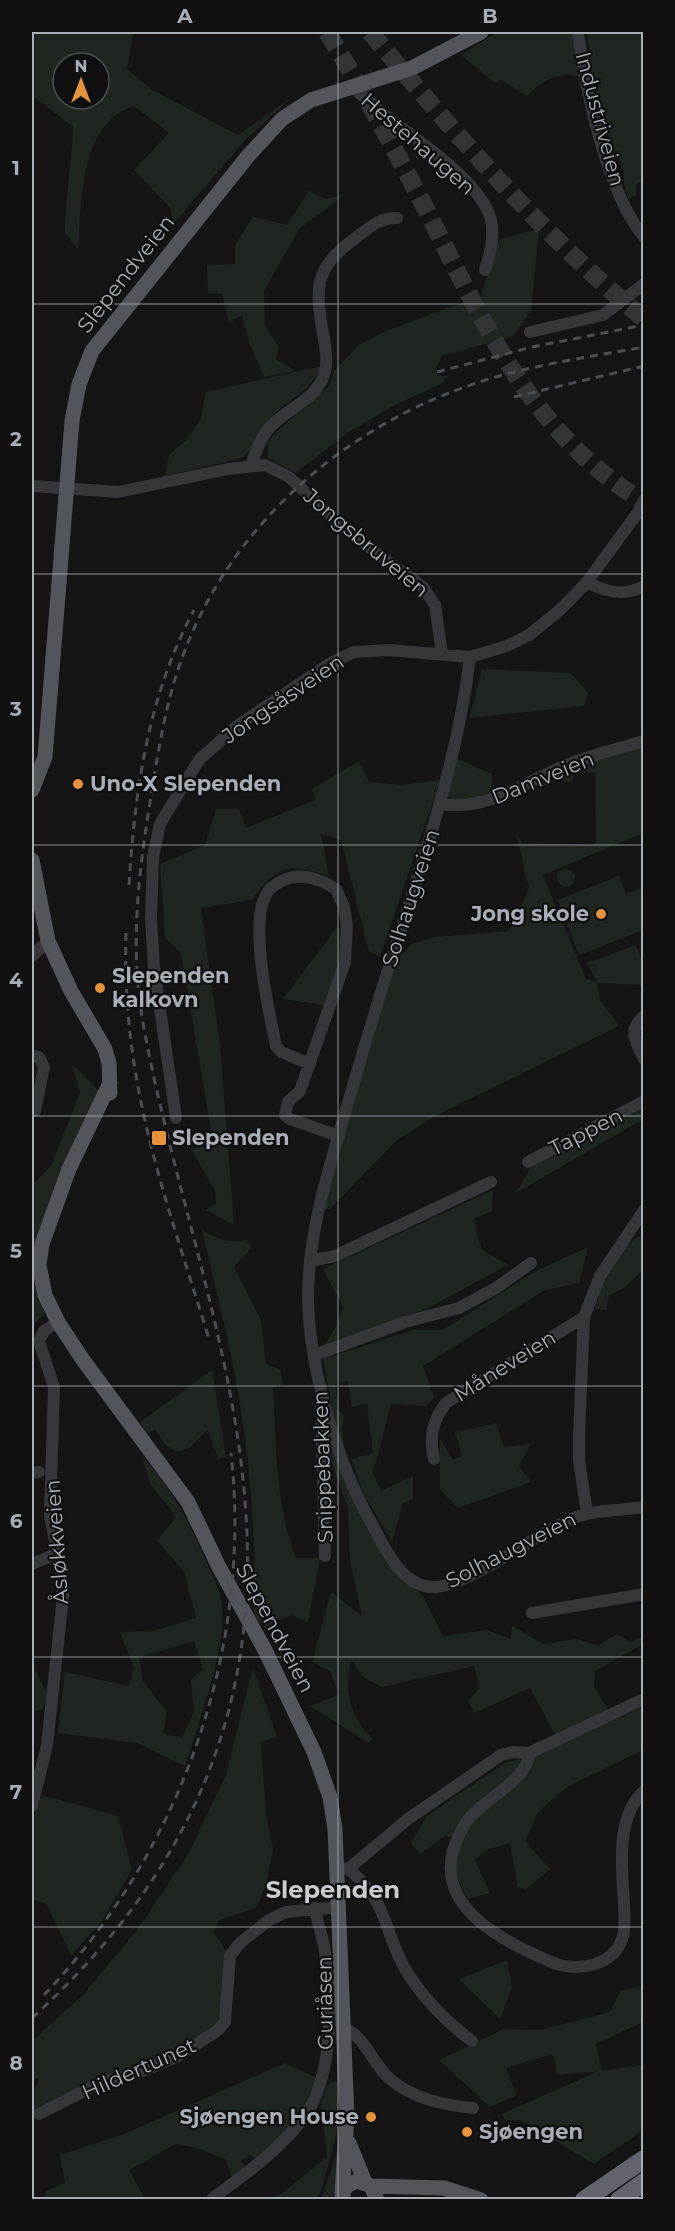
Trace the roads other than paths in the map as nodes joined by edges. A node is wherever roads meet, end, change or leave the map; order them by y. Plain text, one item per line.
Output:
1 (481, 32) edge
2 (578, 32) edge
3 (353, 87) junction
4 (397, 218) dead end
5 (644, 237) edge
6 (485, 270) dead end
7 (644, 284) edge
8 (530, 332) dead end
9 (251, 465) junction
10 (32, 486) edge
11 (67, 491) junction
12 (644, 504) edge
13 (587, 582) junction
14 (644, 586) edge
15 (442, 653) junction
16 (470, 657) junction
17 (46, 738) junction
18 (644, 741) edge
19 (32, 766) edge
20 (32, 790) edge
21 (441, 804) junction
22 (32, 860) edge
23 (48, 941) junction
24 (32, 956) edge
25 (644, 1016) edge
26 (32, 1055) edge
27 (644, 1059) edge
28 (310, 1064) junction
29 (644, 1101) edge
30 (35, 1111) dead end
31 (176, 1118) dead end
32 (339, 1136) junction
33 (528, 1162) dead end
34 (491, 1182) dead end
35 (644, 1210) edge
36 (629, 1228) junction
37 (644, 1228) edge
38 (310, 1261) junction
39 (531, 1263) dead end
40 (584, 1317) junction
41 (58, 1322) junction
42 (315, 1355) junction
43 (320, 1379) junction
44 (434, 1459) dead end
45 (644, 1507) edge
46 (587, 1513) junction
47 (56, 1554) junction
48 (325, 1556) dead end
49 (32, 1564) edge
50 (644, 1593) edge
51 (532, 1612) dead end
52 (644, 1699) edge
53 (529, 1753) junction
54 (644, 1791) edge
55 (32, 1806) edge
56 (342, 1869) junction
57 (339, 1907) junction
58 (315, 1908) junction
59 (343, 2028) junction
60 (472, 2041) dead end
61 (473, 2108) dead end
62 (39, 2114) dead end
63 (347, 2136) junction
64 (644, 2159) edge
65 (644, 2182) edge
66 (420, 2187) junction
67 (371, 2189) edge
68 (342, 2196) edge
69 (213, 2198) edge
70 (385, 2199) edge
71 (481, 2199) edge
72 (584, 2199) edge
73 (619, 2199) edge

1 - 3 main road, Slependveien
2 - 5 street, Industriveien
3 - 6 street, Hestehaugen
3 - 11 main road, Slependveien
4 - 9 street
7 - 8 street
9 - 11 street, Jongsbruveien
9 - 15 street, Jongsbruveien
10 - 11 street, Jongsbruveien
11 - 17 main road, Slependveien
12 - 13 street, Jongsåsveien
13 - 14 street
13 - 16 street, Jongsåsveien
15 - 16 street, Jongsåsveien
15 - 31 street, Jongsåsveien
16 - 21 street, Solhaugveien
17 - 19 main road, Slependveien
17 - 20 main road, Slependveien
18 - 21 street, Damveien
21 - 32 street, Solhaugveien
22 - 23 main road, Slependveien
23 - 24 street
23 - 41 main road, Slependveien
25 - 27 street
26 - 30 street
28 - 28 street, Solhaugveien
28 - 32 street, Solhaugveien
29 - 33 street, Tappen
32 - 38 street, Solhaugveien
34 - 38 street
35 - 36 street, Måneveien
36 - 37 street
36 - 40 street, Måneveien
38 - 42 street, Solhaugveien
39 - 42 street
40 - 44 street, Måneveien
40 - 46 street, Måneveien
41 - 47 street, Åsløkkveien
41 - 56 main road, Slependveien
42 - 43 street, Solhaugveien
43 - 46 street, Solhaugveien
43 - 48 street, Snippebakken
45 - 46 street, Solhaugveien
47 - 49 street
47 - 55 street, Åsløkkveien
50 - 51 street
52 - 53 street
53 - 54 street
53 - 56 street
56 - 57 main road, Slependveien
56 - 60 street
57 - 58 street, Hildertunet
57 - 59 main road, Slependveien
58 - 62 street, Hildertunet
58 - 69 street, Guriåsen
59 - 61 street
59 - 63 main road, Slependveien
63 - 67 main road, Slependveien
63 - 68 main road, Slependveien
64 - 72 highway
65 - 73 highway
66 - 67 main road
66 - 70 main road
66 - 71 main road
67 - 68 main road

